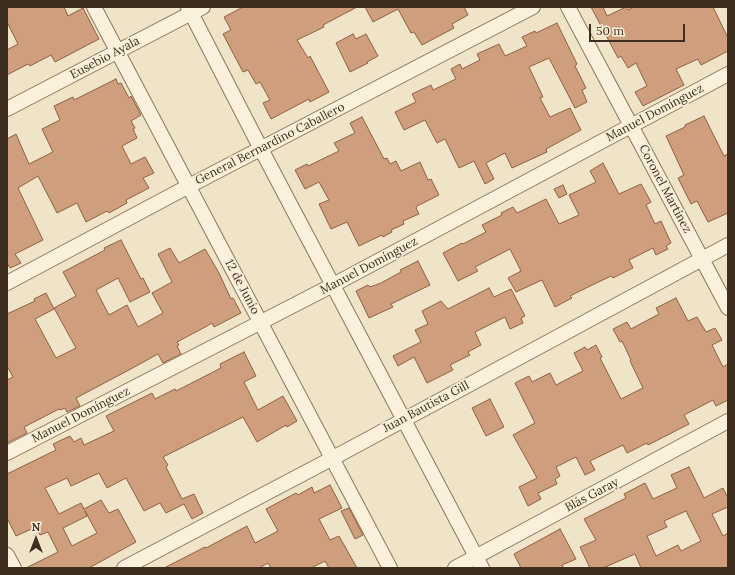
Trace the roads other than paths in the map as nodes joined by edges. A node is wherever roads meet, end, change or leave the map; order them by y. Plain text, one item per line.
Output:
1 (94, 7) edge
2 (533, 7) edge
3 (568, 7) edge
4 (194, 9) edge
5 (118, 52) junction
6 (728, 74) edge
7 (7, 109) edge
8 (632, 125) junction
9 (261, 149) junction
10 (189, 186) junction
11 (728, 245) edge
12 (702, 259) junction
13 (7, 283) edge
14 (333, 285) junction
15 (728, 308) edge
16 (260, 323) junction
17 (403, 420) junction
18 (728, 422) edge
19 (7, 452) edge
20 (333, 458) junction
21 (7, 555) edge
22 (480, 562) edge
23 (14, 568) edge
24 (124, 568) edge
25 (390, 568) edge
26 (455, 568) edge

1 - 5 street, 12 de Junio
2 - 9 street, General Bernardino Caballero
3 - 8 street, Coronel Martínez
4 - 5 street, Eusebio Ayala
4 - 9 street
5 - 7 street, Eusebio Ayala
5 - 10 street, 12 de Junio
6 - 8 street, Manuel Domínguez
8 - 12 street, Coronel Martínez
8 - 14 street, Manuel Domínguez
9 - 10 street, General Bernardino Caballero
9 - 14 street
10 - 13 street, General Bernardino Caballero
10 - 16 street, 12 de Junio
11 - 12 street, Juan Bautista Gill
12 - 15 street, Coronel Martínez
12 - 17 street, Juan Bautista Gill
14 - 16 street, Manuel Domínguez
14 - 17 street
16 - 19 street, Manuel Domínguez
16 - 20 street, 12 de Junio
17 - 20 street, Juan Bautista Gill
17 - 22 street
18 - 22 street, Blás Garay
20 - 24 street, Juan Bautista Gill
20 - 25 street, 12 de Junio
21 - 23 street
22 - 26 street, Blás Garay

